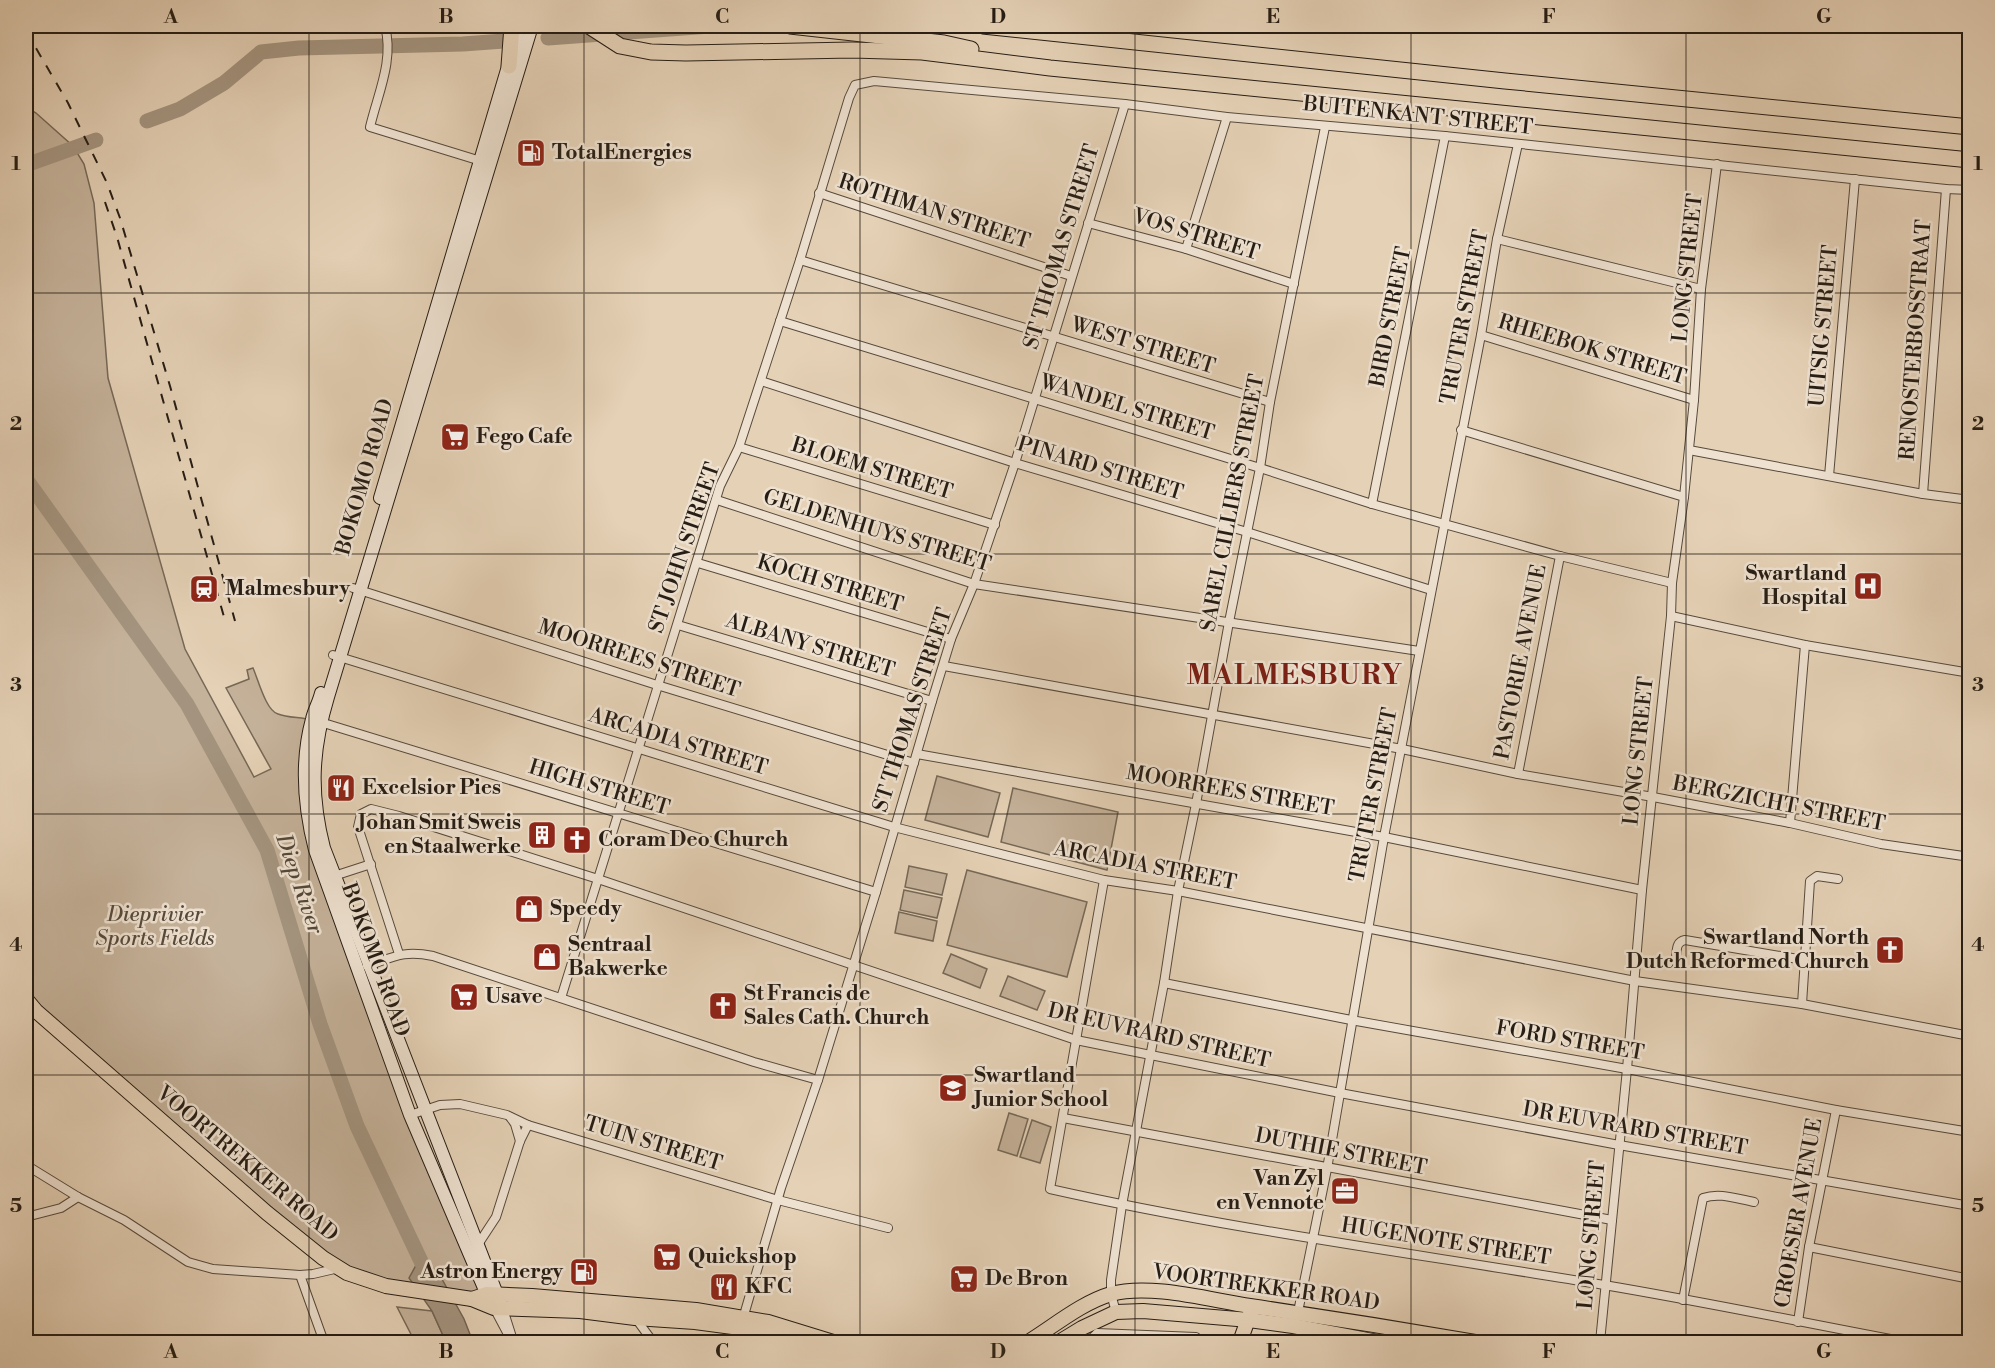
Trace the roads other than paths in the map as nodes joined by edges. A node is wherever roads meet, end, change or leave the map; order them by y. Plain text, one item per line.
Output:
1 (512, 26) edge
2 (520, 26) edge
3 (532, 26) edge
4 (589, 26) edge
5 (983, 26) edge
6 (797, 27) edge
7 (386, 30) edge
8 (509, 66) junction
9 (1050, 68) junction
10 (864, 82) joint
11 (1125, 104) junction
12 (1227, 117) junction
13 (1325, 127) junction
14 (1970, 127) edge
15 (1445, 136) junction
16 (1518, 144) junction
17 (1970, 160) edge
18 (484, 163) junction
19 (1718, 164) junction
20 (1855, 178) junction
21 (1946, 189) junction
22 (1970, 190) edge
23 (819, 193) junction
24 (1088, 223) junction
25 (1497, 239) junction
26 (1186, 249) junction
27 (800, 260) junction
28 (1071, 276) junction
29 (1294, 284) junction
30 (1701, 289) junction
31 (780, 321) junction
32 (1480, 335) junction
33 (1054, 338) junction
34 (760, 381) junction
35 (1034, 398) junction
36 (1694, 400) junction
37 (1270, 402) junction
38 (1461, 430) junction
39 (739, 447) junction
40 (1689, 450) junction
41 (1015, 463) junction
42 (1260, 468) junction
43 (1829, 476) junction
44 (1923, 494) junction
45 (1684, 496) junction
46 (717, 500) junction
47 (1970, 500) edge
48 (1372, 504) junction
49 (995, 525) junction
50 (1443, 525) junction
51 (1247, 532) junction
52 (1560, 556) junction
53 (698, 563) junction
54 (1672, 583) junction
55 (974, 584) junction
56 (357, 588) junction
57 (1431, 590) junction
58 (1671, 616) junction
59 (1229, 622) junction
60 (678, 625) junction
61 (951, 639) junction
62 (1805, 645) junction
63 (1419, 651) junction
64 (336, 656) junction
65 (944, 666) junction
66 (1970, 672) edge
67 (657, 685) junction
68 (932, 701) junction
69 (1212, 715) junction
70 (316, 721) junction
71 (639, 749) junction
72 (1402, 749) junction
73 (917, 754) junction
74 (914, 763) junction
75 (1518, 774) junction
76 (1653, 797) junction
77 (1196, 804) junction
78 (364, 812) joint
79 (620, 812) junction
80 (1790, 824) junction
81 (894, 827) junction
82 (1384, 837) junction
83 (1970, 857) edge
84 (371, 864) junction
85 (330, 877) junction
86 (598, 879) junction
87 (1838, 879) dead end
88 (1104, 880) junction
89 (1642, 890) junction
90 (876, 891) junction
91 (1178, 891) junction
92 (1368, 927) junction
93 (399, 954) junction
94 (1676, 957) dead end
95 (1804, 960) junction
96 (852, 964) junction
97 (369, 966) junction
98 (357, 970) junction
99 (1635, 981) junction
100 (1164, 983) junction
101 (561, 998) junction
102 (26, 999) edge
103 (1802, 1004) junction
104 (1351, 1020) junction
105 (1970, 1036) edge
106 (1076, 1040) junction
107 (1149, 1055) junction
108 (1627, 1069) junction
109 (818, 1080) junction
110 (1340, 1093) junction
111 (426, 1110) junction
112 (1836, 1110) junction
113 (507, 1114) junction
114 (410, 1115) junction
115 (1063, 1118) junction
116 (528, 1125) junction
117 (1136, 1132) junction
118 (1970, 1132) edge
119 (520, 1141) junction
120 (1619, 1145) junction
121 (26, 1165) edge
122 (1327, 1169) junction
123 (1823, 1180) junction
124 (78, 1197) junction
125 (778, 1200) junction
126 (1754, 1203) dead end
127 (1122, 1205) junction
128 (1970, 1206) edge
129 (26, 1217) edge
130 (1612, 1220) junction
131 (888, 1228) dead end
132 (1312, 1238) junction
133 (477, 1246) junction
134 (1809, 1247) junction
135 (339, 1269) junction
136 (300, 1275) junction
137 (1970, 1279) edge
138 (1606, 1286) junction
139 (492, 1294) junction
140 (1111, 1294) junction
141 (466, 1298) junction
142 (1683, 1300) junction
143 (628, 1303) junction
144 (1251, 1306) junction
145 (498, 1309) junction
146 (1116, 1312) junction
147 (1298, 1312) junction
148 (635, 1318) junction
149 (1248, 1320) junction
150 (1798, 1322) junction
151 (742, 1323) junction
152 (324, 1342) edge
153 (513, 1342) edge
154 (653, 1342) edge
155 (795, 1342) edge
156 (833, 1342) edge
157 (1028, 1342) edge
158 (1059, 1342) edge
159 (1093, 1342) edge
160 (1201, 1342) edge
161 (1237, 1342) edge
162 (1378, 1342) edge
163 (1475, 1342) edge
164 (1600, 1342) edge
165 (1907, 1342) edge

1 - 8 highway
2 - 8 main road, BOKOMO ROAD
3 - 18 main road, BOKOMO ROAD
4 - 9 highway
5 - 14 highway
6 - 9 highway
7 - 18 street
8 - 18 main road, BOKOMO ROAD
9 - 17 highway
10 - 11 street, BUITENKANT STREET
10 - 23 street, ST JOHN STREET
11 - 12 street, BUITENKANT STREET
11 - 24 street, ST THOMAS STREET
12 - 13 street, BUITENKANT STREET
12 - 26 street
13 - 15 street, BUITENKANT STREET
13 - 29 street, SAREL CILLIERS STREET
15 - 16 street, BUITENKANT STREET
15 - 48 street, BIRD STREET
16 - 19 street, BUITENKANT STREET
16 - 25 street, TRUTER STREET
18 - 56 main road, BOKOMO ROAD
19 - 20 street, BUITENKANT STREET
19 - 30 street, LONG STREET
20 - 21 street, BUITENKANT STREET
20 - 43 street, UITSIG STREET
21 - 22 street, BUITENKANT STREET
21 - 44 street, RENOSTERBOSSTRAAT
23 - 27 street, ST JOHN STREET
23 - 28 street, ROTHMAN STREET
24 - 26 street, VOS STREET
24 - 28 street, ST THOMAS STREET
25 - 30 street
25 - 32 street, TRUTER STREET
26 - 29 street, VOS STREET
27 - 31 street, ST JOHN STREET
27 - 33 street, WEST STREET
28 - 33 street, ST THOMAS STREET
29 - 37 street, SAREL CILLIERS STREET
30 - 36 street, LONG STREET
31 - 34 street, ST JOHN STREET
31 - 35 street, WANDEL STREET
32 - 36 street, RHEEBOK STREET
32 - 38 street, TRUTER STREET
33 - 35 street, ST THOMAS STREET
33 - 37 street, WEST STREET
34 - 39 street, ST JOHN STREET
34 - 41 street, PINARD STREET
35 - 41 street, ST THOMAS STREET
35 - 42 street, WANDEL STREET
36 - 40 street, LONG STREET
37 - 42 street, SAREL CILLIERS STREET
38 - 45 street
38 - 50 street, TRUTER STREET
39 - 46 street, ST JOHN STREET
39 - 49 street, BLOEM STREET
40 - 43 street
40 - 45 street, LONG STREET
41 - 49 street, ST THOMAS STREET
41 - 51 street, PINARD STREET
42 - 48 street, WANDEL STREET
42 - 51 street, SAREL CILLIERS STREET
43 - 44 street
44 - 47 street
45 - 54 street, LONG STREET
46 - 53 street, ST JOHN STREET
46 - 55 street, GELDENHUYS STREET
48 - 50 street, WANDEL STREET
49 - 55 street, ST THOMAS STREET
50 - 52 street, WANDEL STREET
50 - 57 street, TRUTER STREET
51 - 57 street, PINARD STREET
51 - 59 street, SAREL CILLIERS STREET
52 - 54 street, WANDEL STREET
52 - 75 street, PASTORIE AVENUE
53 - 60 street, ST JOHN STREET
53 - 61 street, KOCH STREET
54 - 58 street, LONG STREET
55 - 59 street, GELDENHUYS STREET
55 - 61 street, ST THOMAS STREET
56 - 64 main road, BOKOMO ROAD
56 - 67 street, MOORREES STREET
57 - 63 street, TRUTER STREET
58 - 62 street
58 - 76 street, LONG STREET
59 - 63 street, GELDENHUYS STREET
59 - 69 street, SAREL CILLIERS STREET
60 - 67 street, ST JOHN STREET
60 - 68 street, ALBANY STREET
61 - 65 street, ST THOMAS STREET
62 - 66 street
62 - 80 street
63 - 72 street, TRUTER STREET
64 - 70 main road, BOKOMO ROAD
64 - 71 street, ARCADIA STREET
65 - 68 street, ST THOMAS STREET
65 - 69 street, BERGZICHT STREET
67 - 71 street, ST JOHN STREET
67 - 74 street, MOORREES STREET
68 - 73 street, ST THOMAS STREET
69 - 72 street, BERGZICHT STREET
69 - 77 street, SAREL CILLIERS STREET
70 - 79 street, HIGH STREET
70 - 85 main road, BOKOMO ROAD
71 - 79 street, ST JOHN STREET
71 - 81 street, ARCADIA STREET
72 - 75 street, BERGZICHT STREET
72 - 82 street, TRUTER STREET
73 - 74 street, ST THOMAS STREET
73 - 77 street, MOORREES STREET
74 - 81 street, ST THOMAS STREET
75 - 76 street, BERGZICHT STREET
76 - 80 street, BERGZICHT STREET
76 - 89 street, LONG STREET
77 - 82 street, MOORREES STREET
77 - 91 street, SAREL CILLIERS STREET
78 - 84 street, BOKOMO ROAD
78 - 86 street, DR EUVRARD STREET
79 - 86 street, ST JOHN STREET
79 - 90 street, HIGH STREET
80 - 83 street, BERGZICHT STREET
81 - 88 street, ARCADIA STREET
81 - 90 street, ST THOMAS STREET
82 - 89 street, MOORREES STREET
82 - 92 street, TRUTER STREET
84 - 85 street
84 - 93 street, BOKOMO ROAD
85 - 97 main road, BOKOMO ROAD
85 - 98 main road, BOKOMO ROAD
86 - 96 street, DR EUVRARD STREET
86 - 101 street, ST JOHN STREET
87 - 95 street
88 - 91 street, ARCADIA STREET
88 - 106 street
89 - 99 street, LONG STREET
90 - 96 street, ST THOMAS STREET
91 - 92 street, ARCADIA STREET
91 - 100 street, SAREL CILLIERS STREET
92 - 99 street, ARCADIA STREET
92 - 104 street, TRUTER STREET
93 - 97 street
93 - 101 street
94 - 95 street
95 - 103 street
96 - 106 street, DR EUVRARD STREET
96 - 109 street, ST THOMAS STREET
97 - 98 street
97 - 111 main road, BOKOMO ROAD
98 - 114 main road, BOKOMO ROAD
99 - 103 street, ARCADIA STREET
99 - 108 street, LONG STREET
100 - 104 street, FORD STREET
100 - 107 street, SAREL CILLIERS STREET
101 - 109 street
102 - 135 main road, VOORTREKKER ROAD
103 - 105 street, ARCADIA STREET
104 - 108 street, FORD STREET
104 - 110 street, TRUTER STREET
106 - 107 street, DR EUVRARD STREET
106 - 115 street
107 - 110 street, DR EUVRARD STREET
107 - 117 street, SAREL CILLIERS STREET
108 - 112 street, FORD STREET
108 - 120 street, LONG STREET
109 - 125 street, ST THOMAS STREET
110 - 120 street, DR EUVRARD STREET
110 - 122 street, TRUTER STREET
111 - 113 street, TUIN STREET
111 - 114 street, TUIN STREET
111 - 133 main road, BOKOMO ROAD
112 - 118 street, FORD STREET
112 - 123 street, CROESER AVENUE
113 - 116 street, TUIN STREET
113 - 119 street
114 - 139 main road, BOKOMO ROAD
115 - 117 street, DUTHIE STREET
115 - 127 street, HUGENOTE STREET
116 - 119 street
116 - 125 street, TUIN STREET
117 - 122 street, DUTHIE STREET
117 - 127 street, SAREL CILLIERS STREET
119 - 133 street
120 - 123 street, DR EUVRARD STREET
120 - 130 street, LONG STREET
121 - 124 street
122 - 130 street, DUTHIE STREET
122 - 132 street, TRUTER STREET
123 - 128 street, DR EUVRARD STREET
123 - 134 street, CROESER AVENUE
124 - 129 street
124 - 136 street
125 - 131 street, TUIN STREET
125 - 151 street, ST THOMAS STREET
126 - 142 street
127 - 132 street, HUGENOTE STREET
127 - 140 street, SAREL CILLIERS STREET
130 - 138 street, LONG STREET
132 - 138 street, HUGENOTE STREET
132 - 147 street, TRUTER STREET
133 - 139 main road, BOKOMO ROAD
134 - 137 street
134 - 150 street, CROESER AVENUE
135 - 136 street
135 - 141 main road, VOORTREKKER ROAD
136 - 152 street
138 - 142 street, HUGENOTE STREET
138 - 164 street, LONG STREET
139 - 141 main road, VOORTREKKER ROAD
139 - 143 main road, VOORTREKKER ROAD
139 - 145 main road, BOKOMO ROAD
140 - 144 main road, VOORTREKKER ROAD
140 - 146 street, SAREL CILLIERS STREET
140 - 157 main road, VOORTREKKER ROAD
141 - 145 main road, VOORTREKKER ROAD
142 - 150 street, HUGENOTE STREET
143 - 148 street
143 - 151 main road, VOORTREKKER ROAD
144 - 147 main road, VOORTREKKER ROAD
144 - 149 main road
145 - 148 main road, VOORTREKKER ROAD
145 - 153 street
146 - 149 main road, VOORTREKKER ROAD
146 - 158 main road, VOORTREKKER ROAD
147 - 163 main road, VOORTREKKER ROAD
148 - 151 main road, VOORTREKKER ROAD
148 - 154 street
149 - 161 main road
149 - 162 main road, VOORTREKKER ROAD
150 - 165 street, HUGENOTE STREET
151 - 155 main road, VOORTREKKER ROAD
151 - 156 main road, VOORTREKKER ROAD
159 - 160 street

